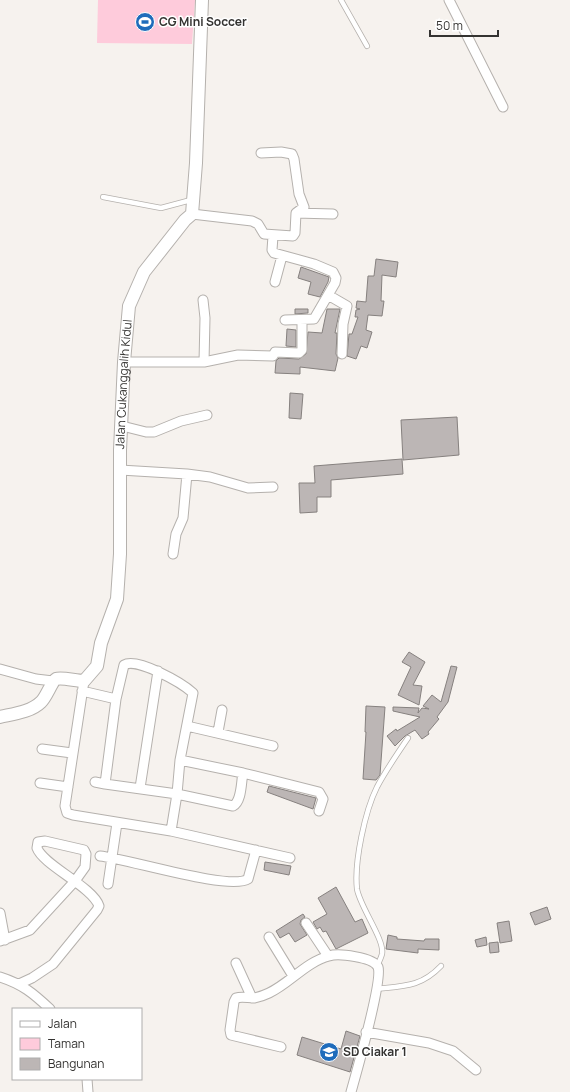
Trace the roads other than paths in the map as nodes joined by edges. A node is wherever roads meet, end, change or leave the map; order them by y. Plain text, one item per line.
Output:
1 (202, 0) edge
2 (341, 0) edge
3 (448, 0) edge
4 (367, 46) dead end
5 (503, 108) dead end
6 (261, 154) dead end
7 (103, 197) dead end
8 (195, 198) junction
9 (296, 213) junction
10 (192, 214) junction
11 (333, 214) dead end
12 (273, 236) junction
13 (282, 256) junction
14 (275, 282) dead end
15 (328, 295) junction
16 (203, 300) dead end
17 (285, 320) dead end
18 (302, 320) junction
19 (342, 354) dead end
20 (124, 362) junction
21 (204, 362) junction
22 (207, 415) dead end
23 (122, 426) junction
24 (120, 470) junction
25 (187, 474) junction
26 (273, 486) dead end
27 (173, 554) dead end
28 (0, 669) edge
29 (158, 671) junction
30 (53, 681) junction
31 (83, 686) junction
32 (116, 699) junction
33 (222, 710) dead end
34 (0, 717) edge
35 (187, 726) junction
36 (218, 732) junction
37 (408, 738) dead end
38 (273, 746) dead end
39 (42, 749) dead end
40 (72, 753) junction
41 (180, 760) junction
42 (243, 773) junction
43 (95, 782) dead end
44 (40, 784) dead end
45 (105, 784) junction
46 (68, 787) junction
47 (140, 788) junction
48 (177, 794) junction
49 (319, 812) dead end
50 (117, 823) junction
51 (171, 831) junction
52 (256, 850) junction
53 (100, 856) dead end
54 (112, 858) junction
55 (290, 858) dead end
56 (75, 881) junction
57 (108, 884) dead end
58 (0, 913) edge
59 (306, 923) dead end
60 (269, 937) dead end
61 (2, 940) edge
62 (328, 956) junction
63 (236, 963) dead end
64 (377, 966) junction
65 (441, 966) dead end
66 (293, 976) junction
67 (0, 977) edge
68 (19, 984) junction
69 (376, 989) junction
70 (252, 998) junction
71 (49, 1008) edge
72 (366, 1032) junction
73 (281, 1047) dead end
74 (476, 1070) dead end
75 (87, 1080) edge
76 (88, 1092) edge
77 (350, 1092) edge

1 - 8 street
2 - 4 lane
3 - 5 street
6 - 9 street
7 - 8 lane
8 - 10 street
9 - 11 street
9 - 12 street
10 - 12 street
10 - 20 street, Jalan Cukanggalih Kidul
12 - 13 street
13 - 14 street
13 - 15 street
15 - 18 street
15 - 19 street
16 - 21 street
17 - 18 street
18 - 21 street
20 - 21 street
20 - 23 street, Jalan Cukanggalih Kidul
22 - 23 street
23 - 24 street, Jalan Cukanggalih Kidul
24 - 25 street
24 - 31 street, Jalan Cukanggalih Kidul
25 - 26 street
25 - 27 street
28 - 30 street
29 - 32 street
29 - 35 street
29 - 47 street
30 - 31 street
30 - 34 street
31 - 32 street
31 - 40 street
32 - 45 street
33 - 36 street
35 - 36 street
35 - 41 street
36 - 38 street
37 - 64 lane
39 - 40 street
40 - 46 street
41 - 42 street
41 - 48 street
42 - 48 street
42 - 49 street
43 - 45 street
44 - 46 street
45 - 47 street
46 - 50 street
47 - 48 street
48 - 51 street
50 - 51 street
50 - 54 street
51 - 52 street
52 - 54 street
52 - 55 street
53 - 54 street
54 - 57 street
56 - 56 street
56 - 61 street
56 - 68 street
58 - 61 street
59 - 62 street
60 - 66 street
62 - 64 street
62 - 66 street
63 - 70 street
64 - 69 street
65 - 69 lane
66 - 70 street
67 - 68 street
68 - 71 street
69 - 72 street
70 - 73 street
72 - 74 street
72 - 77 street
75 - 76 street

